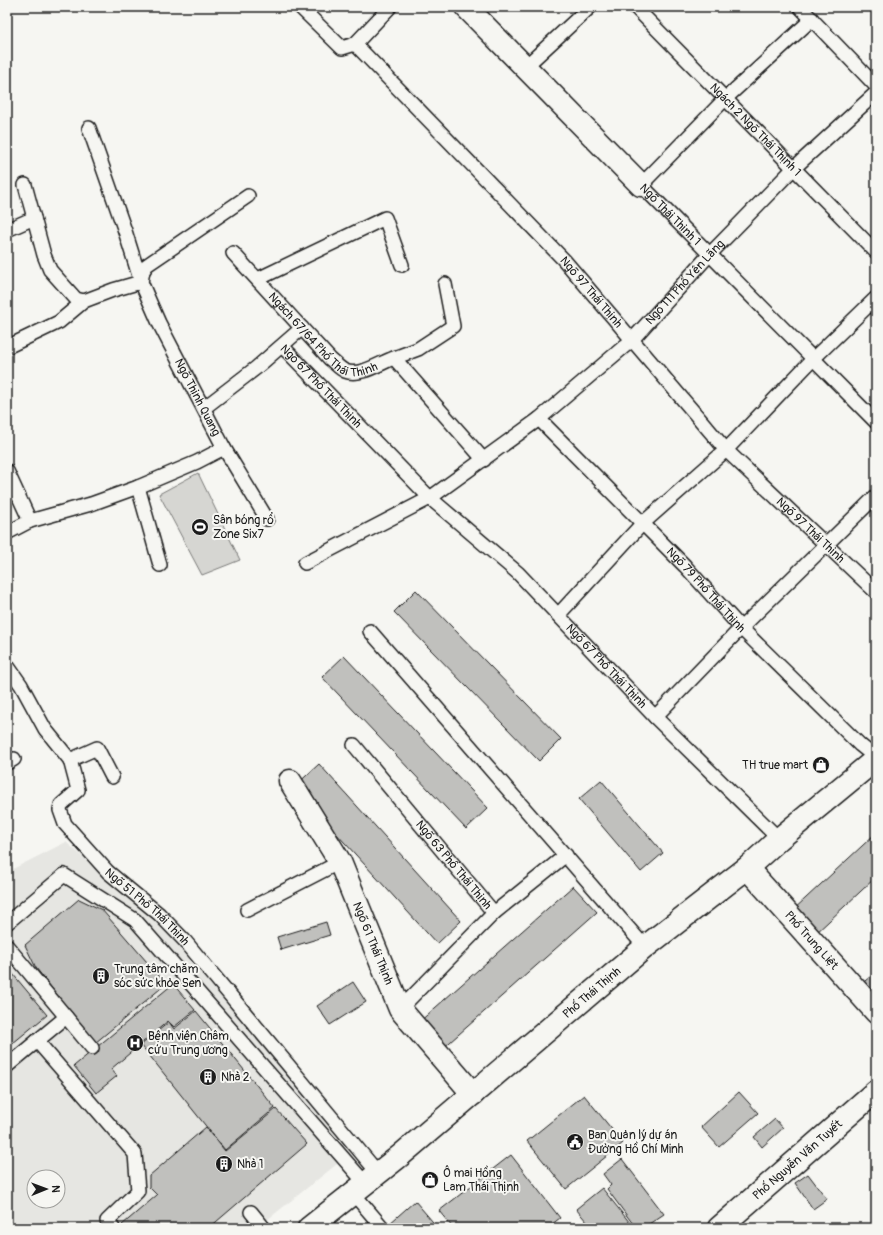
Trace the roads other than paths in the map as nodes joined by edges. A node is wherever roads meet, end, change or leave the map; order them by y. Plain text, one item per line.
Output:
1 (300, 7) edge
2 (390, 7) edge
3 (466, 7) edge
4 (590, 7) edge
5 (635, 7) edge
6 (800, 7) edge
7 (812, 19) junction
8 (355, 44) junction
9 (525, 67) junction
10 (876, 86) edge
11 (876, 93) edge
12 (726, 98) junction
13 (89, 128) dead end
14 (794, 168) junction
15 (25, 185) dead end
16 (641, 185) junction
17 (248, 196) dead end
18 (34, 218) junction
19 (7, 230) edge
20 (233, 252) dead end
21 (876, 252) edge
22 (710, 254) junction
23 (402, 265) dead end
24 (258, 279) junction
25 (141, 282) junction
26 (445, 284) dead end
27 (876, 298) edge
28 (84, 301) junction
29 (302, 328) junction
30 (632, 340) junction
31 (282, 346) junction
32 (7, 347) edge
33 (394, 358) junction
34 (814, 358) junction
35 (204, 408) junction
36 (539, 419) junction
37 (876, 422) edge
38 (224, 448) junction
39 (726, 450) junction
40 (484, 460) junction
41 (7, 471) edge
42 (138, 487) junction
43 (876, 496) edge
44 (430, 498) junction
45 (267, 520) dead end
46 (30, 521) junction
47 (642, 524) junction
48 (7, 533) edge
49 (827, 546) junction
50 (305, 563) dead end
51 (160, 565) dead end
52 (876, 592) edge
53 (559, 614) junction
54 (741, 628) junction
55 (370, 630) dead end
56 (7, 665) edge
57 (655, 717) junction
58 (354, 745) dead end
59 (876, 759) edge
60 (70, 760) junction
61 (112, 777) dead end
62 (290, 781) dead end
63 (779, 839) junction
64 (566, 855) junction
65 (340, 862) junction
66 (747, 868) junction
67 (247, 910) dead end
68 (494, 913) junction
69 (7, 923) edge
70 (7, 946) edge
71 (645, 947) junction
72 (400, 1009) junction
73 (876, 1012) edge
74 (66, 1017) junction
75 (37, 1041) junction
76 (92, 1048) dead end
77 (7, 1066) edge
78 (876, 1091) edge
79 (473, 1094) junction
80 (366, 1183) junction
81 (251, 1212) dead end
82 (113, 1228) edge
83 (264, 1228) edge
84 (309, 1228) edge
85 (383, 1228) edge
86 (719, 1228) edge

1 - 8 lane
2 - 8 lane
3 - 9 street, Ngõ Thái Thịnh 1
4 - 9 lane
5 - 12 lane, Ngách 2 Ngõ Thái Thịnh 1
6 - 7 lane
7 - 10 lane
7 - 12 lane
8 - 30 lane, Ngõ 97 Thái Thịnh
9 - 16 street, Ngõ Thái Thịnh 1
11 - 14 lane, Ngõ 111 Phố Yên Lãng
12 - 14 lane, Ngách 2 Ngõ Thái Thịnh 1
12 - 16 lane
13 - 25 lane, Ngõ Thịnh Quang
14 - 21 lane, Ngách 2 Ngõ Thái Thịnh 1
14 - 22 lane, Ngõ 111 Phố Yên Lãng
15 - 18 lane
16 - 22 lane, Ngõ Thái Thịnh 1
17 - 25 lane
18 - 19 lane
18 - 28 lane
20 - 24 lane, Ngách 67/64 Phố Thái Thịnh
22 - 30 lane, Ngõ 111 Phố Yên Lãng
22 - 34 lane, Ngõ Thái Thịnh 1
23 - 24 lane, Ngách 67/64 Phố Thái Thịnh
24 - 29 lane, Ngách 67/64 Phố Thái Thịnh
25 - 28 lane
25 - 35 lane, Ngõ Thịnh Quang
26 - 33 lane, Ngách 67/64 Phố Thái Thịnh
27 - 34 lane
28 - 32 lane
29 - 31 lane
29 - 33 lane, Ngách 67/64 Phố Thái Thịnh
30 - 36 lane, Ngõ 111 Phố Yên Lãng
30 - 39 lane, Ngõ 97 Thái Thịnh
31 - 35 lane, Ngõ 67 Phố Thái Thịnh
31 - 44 lane, Ngõ 67 Phố Thái Thịnh
33 - 40 lane, Ngách 67/64 Phố Thái Thịnh
34 - 37 lane, Ngõ Thái Thịnh 1
34 - 39 lane
35 - 38 lane, Ngõ Thịnh Quang
36 - 40 lane, Ngõ 111 Phố Yên Lãng
36 - 47 lane, Ngõ 79 Phố Thái Thịnh
38 - 42 lane, Ngõ Thịnh Quang
38 - 45 lane
39 - 47 lane
39 - 49 lane, Ngõ 97 Thái Thịnh
40 - 44 lane
41 - 46 lane
42 - 46 lane, Ngõ Thịnh Quang
42 - 51 lane
43 - 49 lane
44 - 50 lane
44 - 53 lane, Ngõ 67 Phố Thái Thịnh
46 - 48 lane, Ngõ Thịnh Quang
47 - 53 lane
47 - 54 lane, Ngõ 79 Phố Thái Thịnh
49 - 52 lane, Ngõ 97 Thái Thịnh
49 - 54 lane
53 - 57 lane, Ngõ 67 Phố Thái Thịnh
54 - 57 lane
54 - 59 lane, Ngõ 79 Phố Thái Thịnh
55 - 64 lane
56 - 60 lane, Ngõ 51 Phố Thái Thịnh
57 - 63 lane, Ngõ 67 Phố Thái Thịnh
58 - 68 lane, Ngõ 63 Phố Thái Thịnh
59 - 63 street, Phố Thái Thịnh
60 - 61 lane
60 - 80 lane, Ngõ 51 Phố Thái Thịnh
62 - 65 street, Ngõ 61 Thái Thịnh
63 - 66 street, Phố Thái Thịnh
64 - 68 lane, Ngõ 63 Phố Thái Thịnh
64 - 71 lane
65 - 67 lane
65 - 72 street, Ngõ 61 Thái Thịnh
66 - 71 street, Phố Thái Thịnh
66 - 73 street, Phố Trung Liệt
68 - 72 lane
69 - 80 lane
70 - 74 lane
71 - 79 street, Phố Thái Thịnh
72 - 79 street, Ngõ 61 Thái Thịnh
74 - 75 lane
74 - 76 lane
75 - 77 lane
75 - 82 lane
78 - 86 street, Phố Nguyễn Văn Tuyết
79 - 80 street, Phố Thái Thịnh
80 - 84 street, Phố Thái Thịnh
80 - 85 lane
81 - 83 lane

